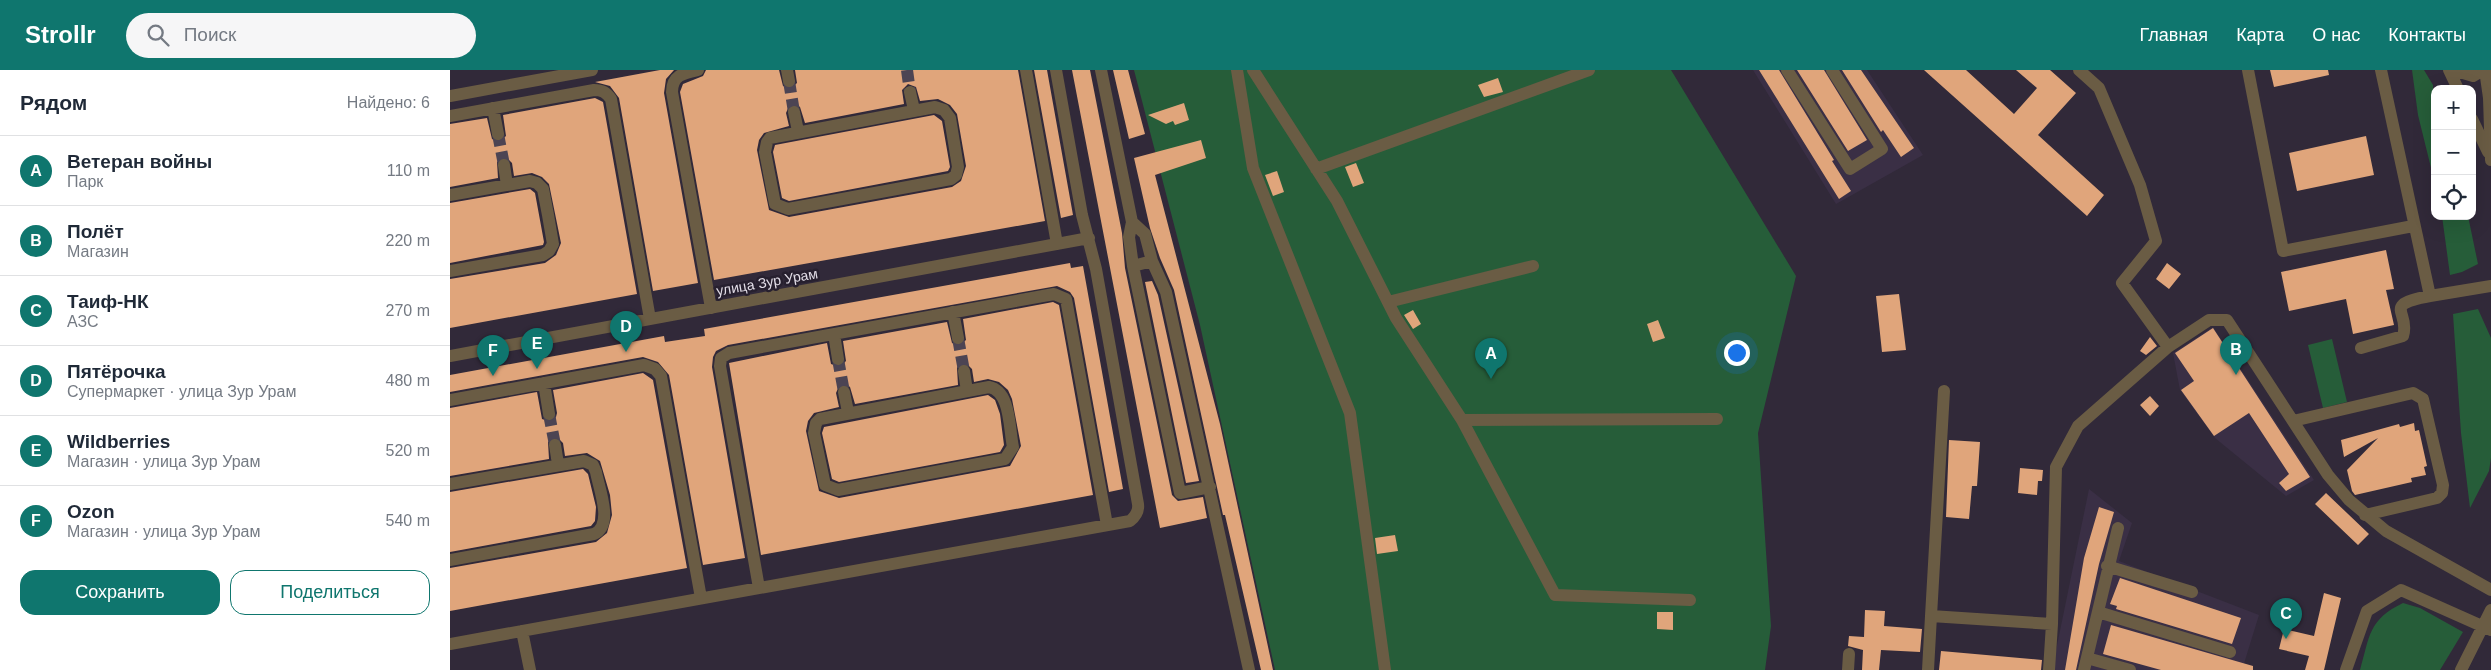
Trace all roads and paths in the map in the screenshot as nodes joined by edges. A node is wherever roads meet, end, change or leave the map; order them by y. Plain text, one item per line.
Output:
1 (592, 70) edge
2 (698, 70) edge
3 (1026, 70) edge
4 (1056, 70) edge
5 (1101, 70) edge
6 (1237, 70) edge
7 (1253, 70) edge
8 (1589, 70) edge
9 (1787, 70) edge
10 (1832, 70) edge
11 (2079, 70) edge
12 (2248, 70) edge
13 (2381, 70) edge
14 (2449, 70) edge
15 (2453, 70) edge
16 (2484, 70) edge
17 (2456, 85) edge
18 (910, 92) tunnel mouth
19 (450, 96) edge
20 (493, 108) junction
21 (914, 110) junction
22 (794, 112) tunnel mouth
23 (450, 116) edge
24 (2476, 127) edge
25 (798, 131) junction
26 (498, 134) tunnel mouth
27 (2491, 159) edge
28 (504, 165) tunnel mouth
29 (1316, 169) junction
30 (507, 185) junction
31 (450, 195) edge
32 (1132, 222) junction
33 (2413, 226) junction
34 (1089, 238) junction
35 (1057, 244) junction
36 (1152, 261) junction
37 (1133, 266) junction
38 (1533, 266) dead end
39 (450, 271) edge
40 (2491, 286) edge
41 (2430, 296) junction
42 (1388, 302) junction
43 (710, 308) junction
44 (953, 312) junction
45 (650, 319) junction
46 (834, 334) junction
47 (958, 338) tunnel mouth
48 (2168, 347) junction
49 (2360, 348) dead end
50 (450, 356) edge
51 (838, 359) tunnel mouth
52 (964, 371) tunnel mouth
53 (544, 383) junction
54 (967, 391) junction
55 (1944, 391) dead end
56 (844, 392) tunnel mouth
57 (450, 400) edge
58 (848, 412) junction
59 (549, 414) tunnel mouth
60 (1717, 419) dead end
61 (1462, 420) junction
62 (2293, 421) junction
63 (555, 445) tunnel mouth
64 (558, 464) junction
65 (450, 484) edge
66 (1210, 487) junction
67 (2365, 515) junction
68 (1108, 525) junction
69 (2118, 528) dead end
70 (450, 560) edge
71 (2107, 566) junction
72 (759, 588) junction
73 (2491, 590) edge
74 (2192, 592) dead end
75 (701, 598) junction
76 (1690, 600) dead end
77 (2491, 610) edge
78 (2098, 612) junction
79 (1931, 616) junction
80 (2052, 624) junction
81 (2487, 628) edge
82 (522, 631) junction
83 (450, 644) edge
84 (2230, 652) dead end
85 (1849, 654) dead end
86 (2086, 664) edge
87 (530, 670) edge
88 (1249, 670) edge
89 (1385, 670) edge
90 (1848, 670) edge
91 (1928, 670) edge
92 (2050, 670) edge
93 (2130, 670) edge
94 (2346, 670) edge
95 (2462, 670) edge

1 - 19 street
2 - 43 street
3 - 35 street
4 - 34 street
5 - 32 street
6 - 89 street
7 - 29 street
8 - 29 street
9 - 10 street
11 - 48 street
12 - 33 street
13 - 33 street
14 - 17 street
15 - 16 street
16 - 27 street
18 - 21 street
20 - 23 street
20 - 26 street
20 - 45 street
21 - 25 street
21 - 25 street
22 - 25 street
24 - 27 street
28 - 30 street
29 - 42 street
30 - 31 street
30 - 39 street
32 - 36 street
32 - 37 street
33 - 41 street
34 - 35 street, улица Зур Урам
34 - 68 street
35 - 43 street, улица Зур Урам
36 - 37 street
36 - 66 street
37 - 66 street
38 - 42 street
40 - 41 street
41 - 49 street
42 - 61 street
43 - 45 street, улица Зур Урам
44 - 46 street
44 - 47 street
44 - 68 street
45 - 50 street, улица Зур Урам
46 - 51 street
46 - 72 street
48 - 62 street
48 - 80 street
52 - 54 street
53 - 57 street
53 - 59 street
53 - 75 street
54 - 58 street
54 - 58 street
55 - 79 street
56 - 58 street
60 - 61 street
61 - 76 street
62 - 67 street
62 - 67 street
63 - 64 street
64 - 65 street
64 - 70 street
66 - 88 street
67 - 73 street
68 - 72 street
69 - 71 street
71 - 74 street
71 - 78 street
72 - 75 street
75 - 82 street
77 - 81 street
78 - 84 street
78 - 86 street
79 - 80 street
79 - 91 street
80 - 92 street
81 - 94 street
81 - 95 street
82 - 83 street
82 - 87 street
85 - 90 street
86 - 93 street

